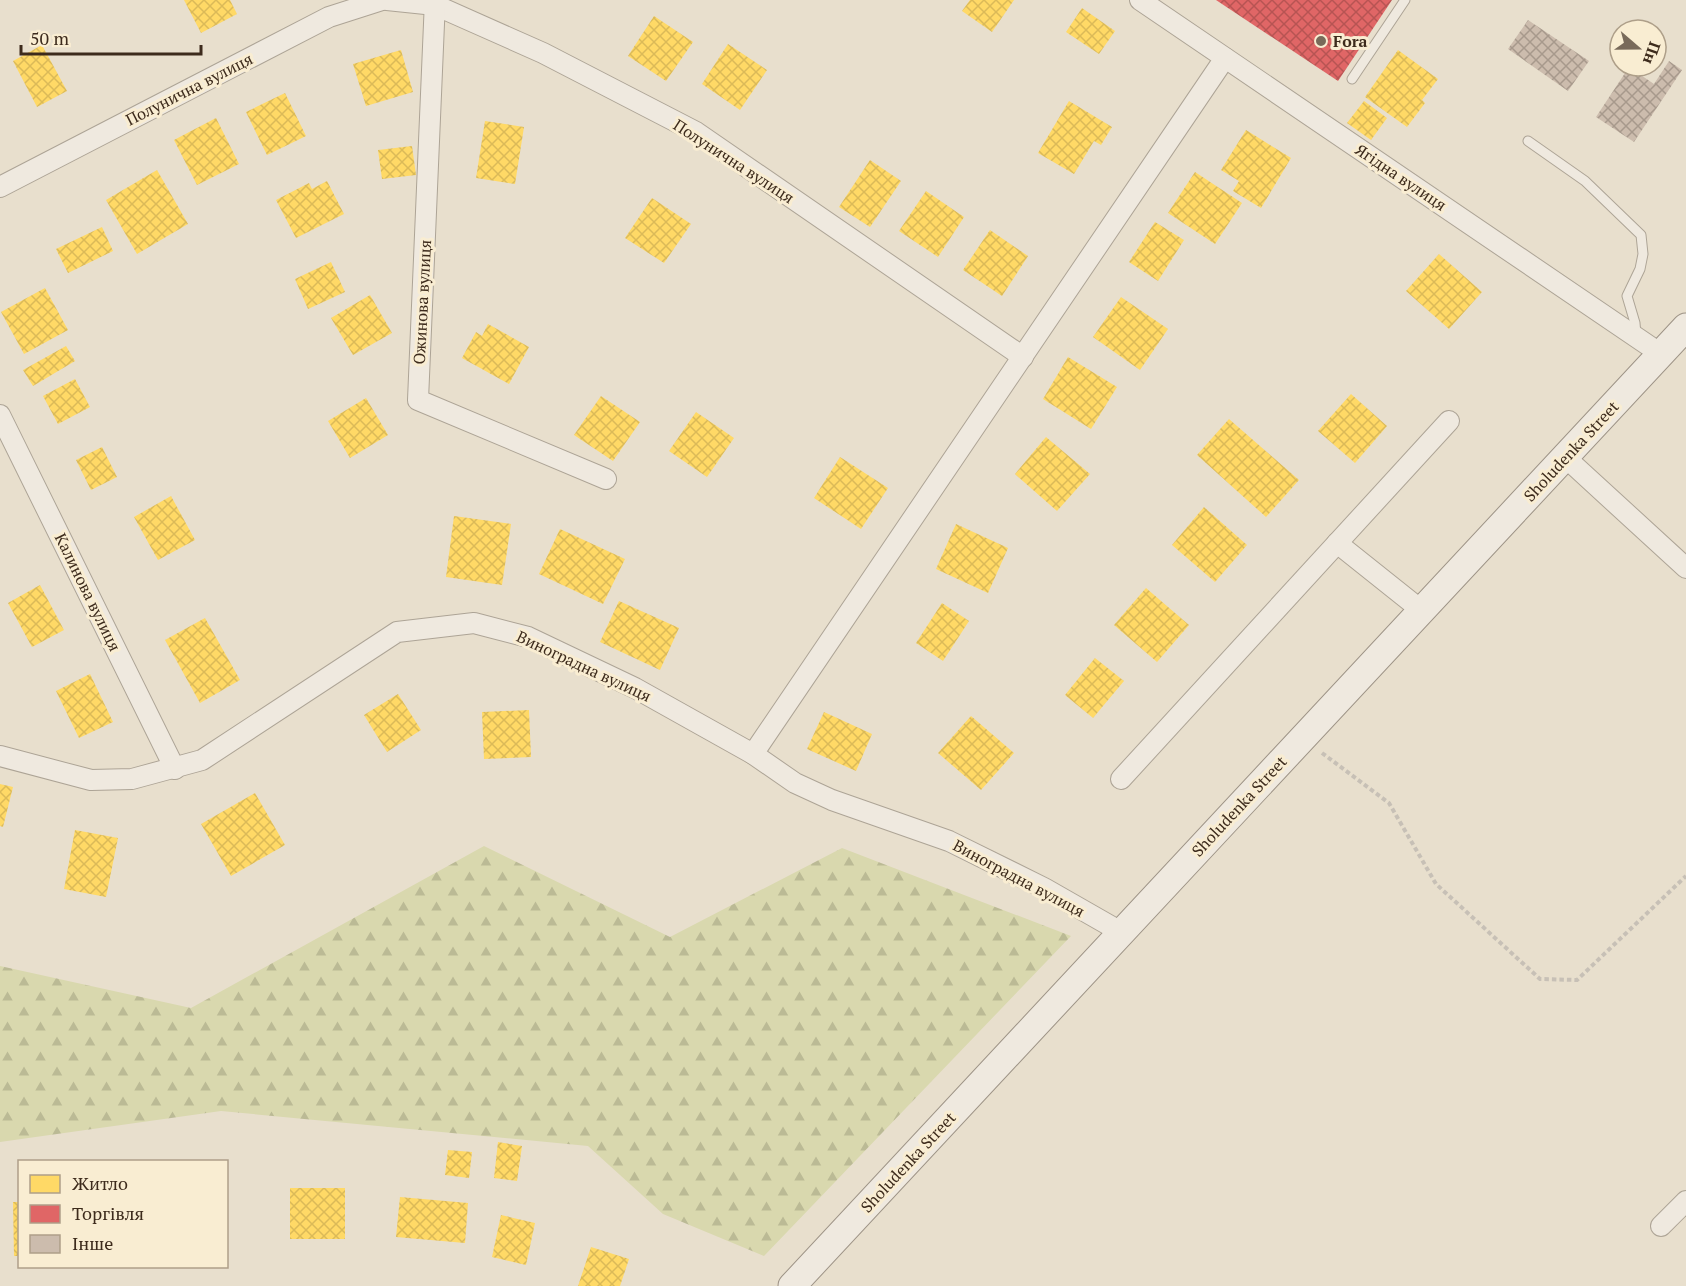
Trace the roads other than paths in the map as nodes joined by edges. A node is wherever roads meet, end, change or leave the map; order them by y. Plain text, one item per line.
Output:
1 (382, 0) edge
2 (387, 0) edge
3 (1140, 0) edge
4 (1405, 0) edge
5 (435, 3) edge
6 (1225, 58) junction
7 (1352, 79) dead end
8 (1528, 141) dead end
9 (0, 187) edge
10 (1686, 327) edge
11 (1636, 337) junction
12 (1661, 354) junction
13 (1023, 357) junction
14 (0, 415) edge
15 (1449, 421) dead end
16 (1565, 457) junction
17 (606, 479) dead end
18 (1337, 543) junction
19 (1681, 560) edge
20 (1421, 610) junction
21 (753, 754) junction
22 (0, 756) edge
23 (175, 769) junction
24 (1121, 778) dead end
25 (1121, 932) junction
26 (1686, 1201) edge
27 (1661, 1226) dead end
28 (792, 1286) edge

1 - 9 street, Полунична вулиця
2 - 5 street, Полунична вулиця
3 - 6 street, Ягідна вулиця
4 - 7 lane
5 - 13 street, Полунична вулиця
5 - 17 street, Ожинова вулиця
6 - 11 street, Ягідна вулиця
6 - 13 street
8 - 11 lane
10 - 12 main road, Sholudenka Street
11 - 12 street, Ягідна вулиця
12 - 16 main road, Sholudenka Street
13 - 21 street
14 - 23 street, Калинова вулиця
15 - 18 street
16 - 19 street
16 - 20 main road, Sholudenka Street
18 - 20 street
18 - 24 street
20 - 25 main road, Sholudenka Street
21 - 23 street, Виноградна вулиця
21 - 25 street, Виноградна вулиця
22 - 23 street, Виноградна вулиця
25 - 28 main road, Sholudenka Street
26 - 27 street

